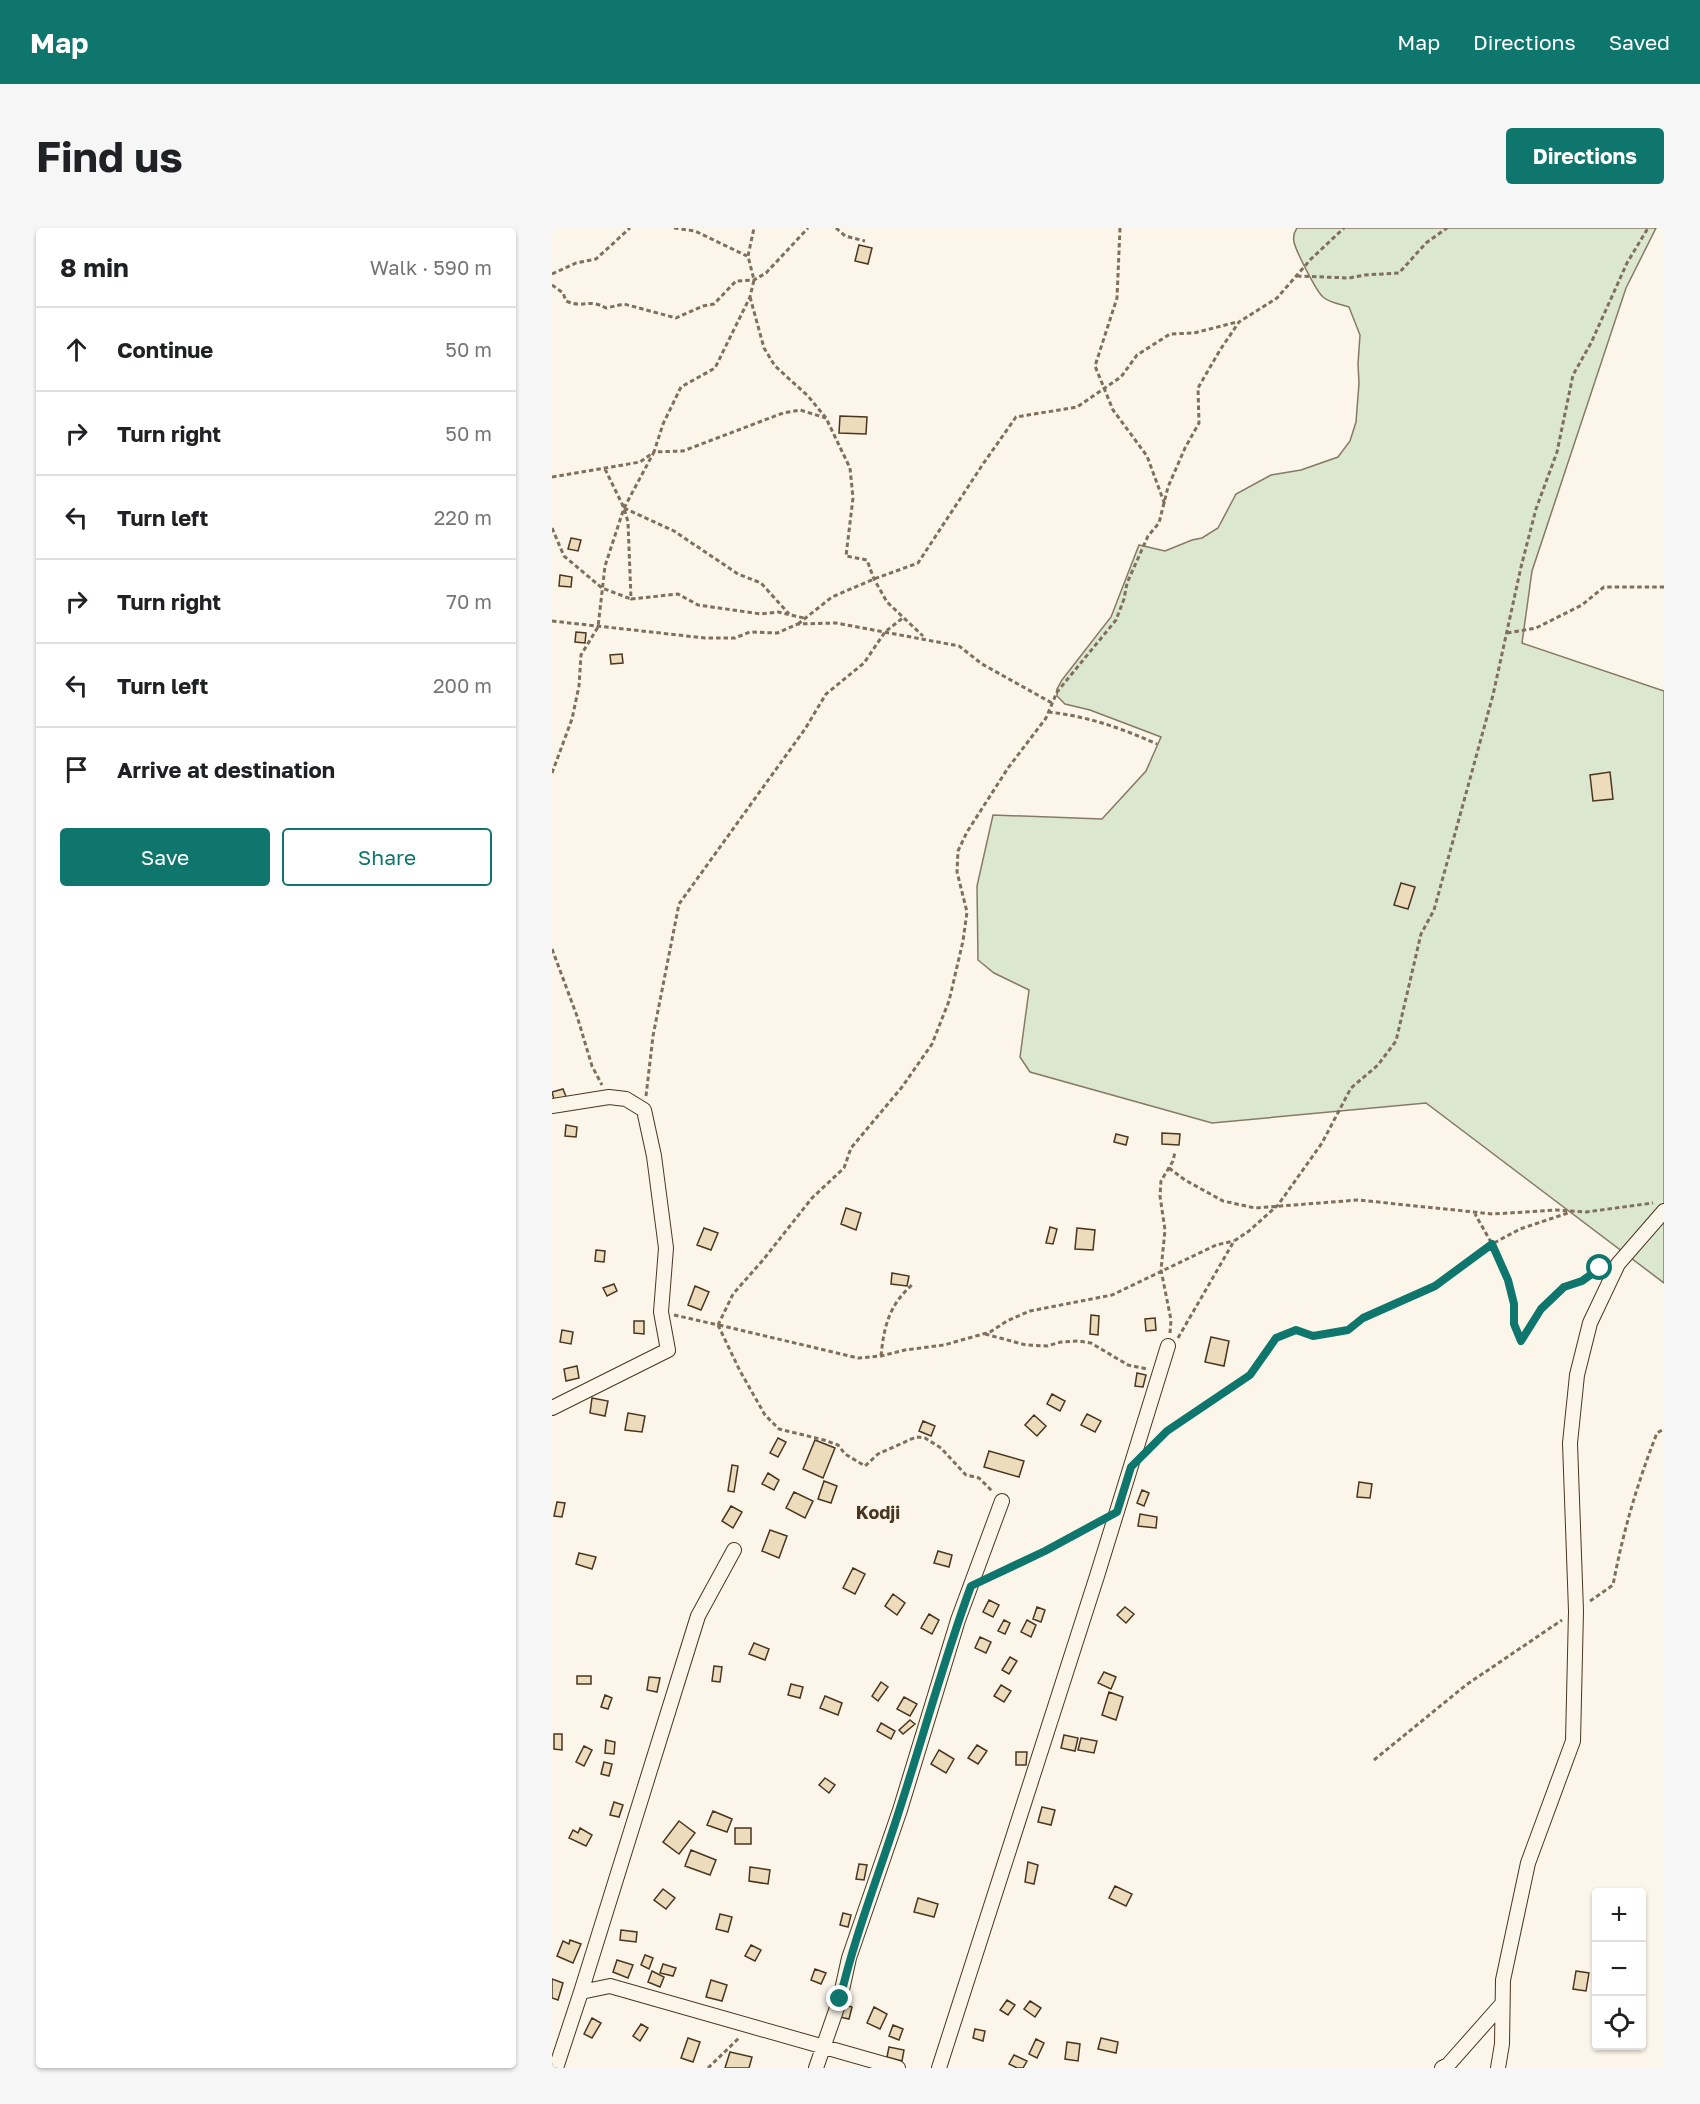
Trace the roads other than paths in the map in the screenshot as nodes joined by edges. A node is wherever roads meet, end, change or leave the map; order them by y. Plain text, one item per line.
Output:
1 (552, 1106) edge
2 (1658, 1207) edge
3 (1168, 1346) road end
4 (552, 1408) edge
5 (1002, 1501) road end
6 (734, 1550) dead end
7 (581, 1992) junction
8 (1502, 2004) junction
9 (824, 2046) junction
10 (556, 2068) edge
11 (816, 2068) edge
12 (898, 2068) edge
13 (939, 2068) edge
14 (1442, 2068) edge
15 (1498, 2068) edge

1 - 4 street
2 - 8 street
3 - 13 street
5 - 9 street
6 - 7 street
7 - 9 street
7 - 10 street
8 - 14 street
8 - 15 street
9 - 11 street
9 - 12 street

